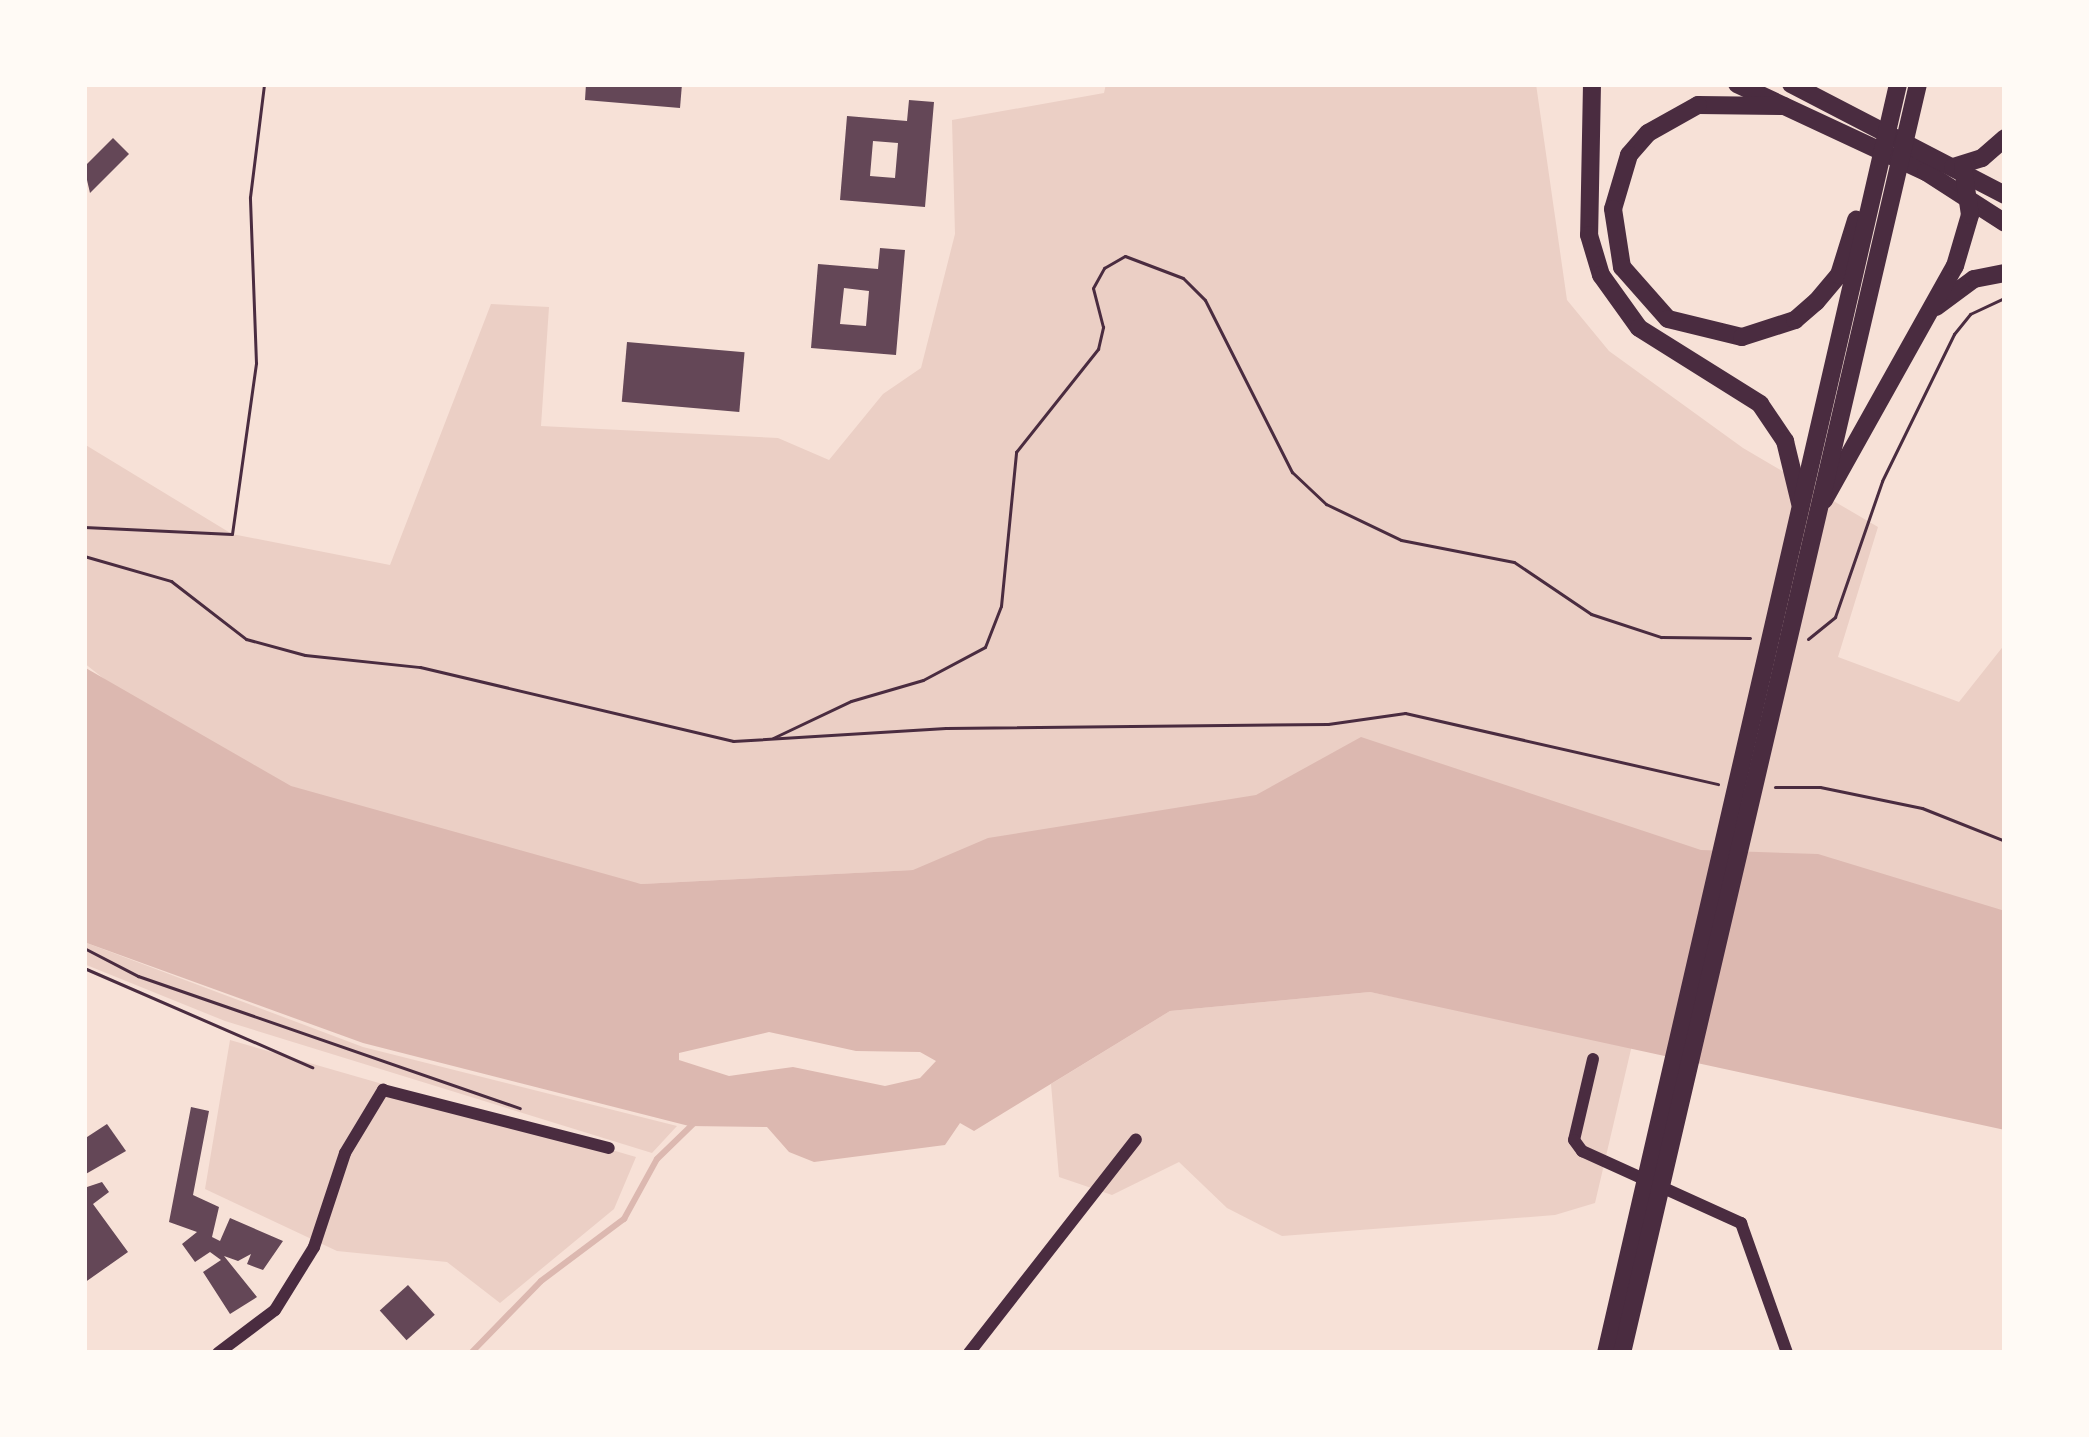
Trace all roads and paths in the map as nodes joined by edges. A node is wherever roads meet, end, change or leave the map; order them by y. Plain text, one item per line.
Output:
1 (264, 84) edge
2 (1592, 84) edge
3 (1737, 84) edge
4 (1790, 84) edge
5 (1907, 89) edge
6 (1784, 106) junction
7 (2005, 138) edge
8 (1963, 167) junction
9 (1926, 172) junction
10 (1877, 176) junction
11 (2005, 195) edge
12 (1969, 197) junction
13 (2005, 223) edge
14 (2005, 273) edge
15 (2005, 298) edge
16 (1932, 310) junction
17 (1810, 510) junction
18 (84, 527) edge
19 (84, 556) edge
20 (1767, 638) dead end
21 (1788, 639) dead end
22 (773, 739) junction
23 (1725, 785) dead end
24 (1773, 787) dead end
25 (2005, 841) edge
26 (84, 948) edge
27 (84, 968) edge
28 (1593, 1059) dead end
29 (312, 1067) dead end
30 (524, 1110) dead end
31 (1136, 1138) dead end
32 (609, 1148) dead end
33 (1612, 1350) edge
34 (218, 1353) edge
35 (969, 1353) edge
36 (1787, 1353) edge

1 - 18 path
2 - 17 main road
3 - 6 main road
4 - 8 main road
5 - 10 main road
5 - 17 main road
6 - 9 main road
6 - 10 main road
7 - 8 main road
8 - 9 main road
8 - 11 main road
8 - 12 main road
9 - 12 main road
10 - 17 main road
12 - 13 main road
12 - 16 main road
14 - 16 main road
15 - 21 path
16 - 17 main road
17 - 33 main road
19 - 22 path
20 - 22 path
22 - 23 path
24 - 25 path
26 - 30 path
27 - 29 path
28 - 36 street
31 - 35 street
32 - 34 street

